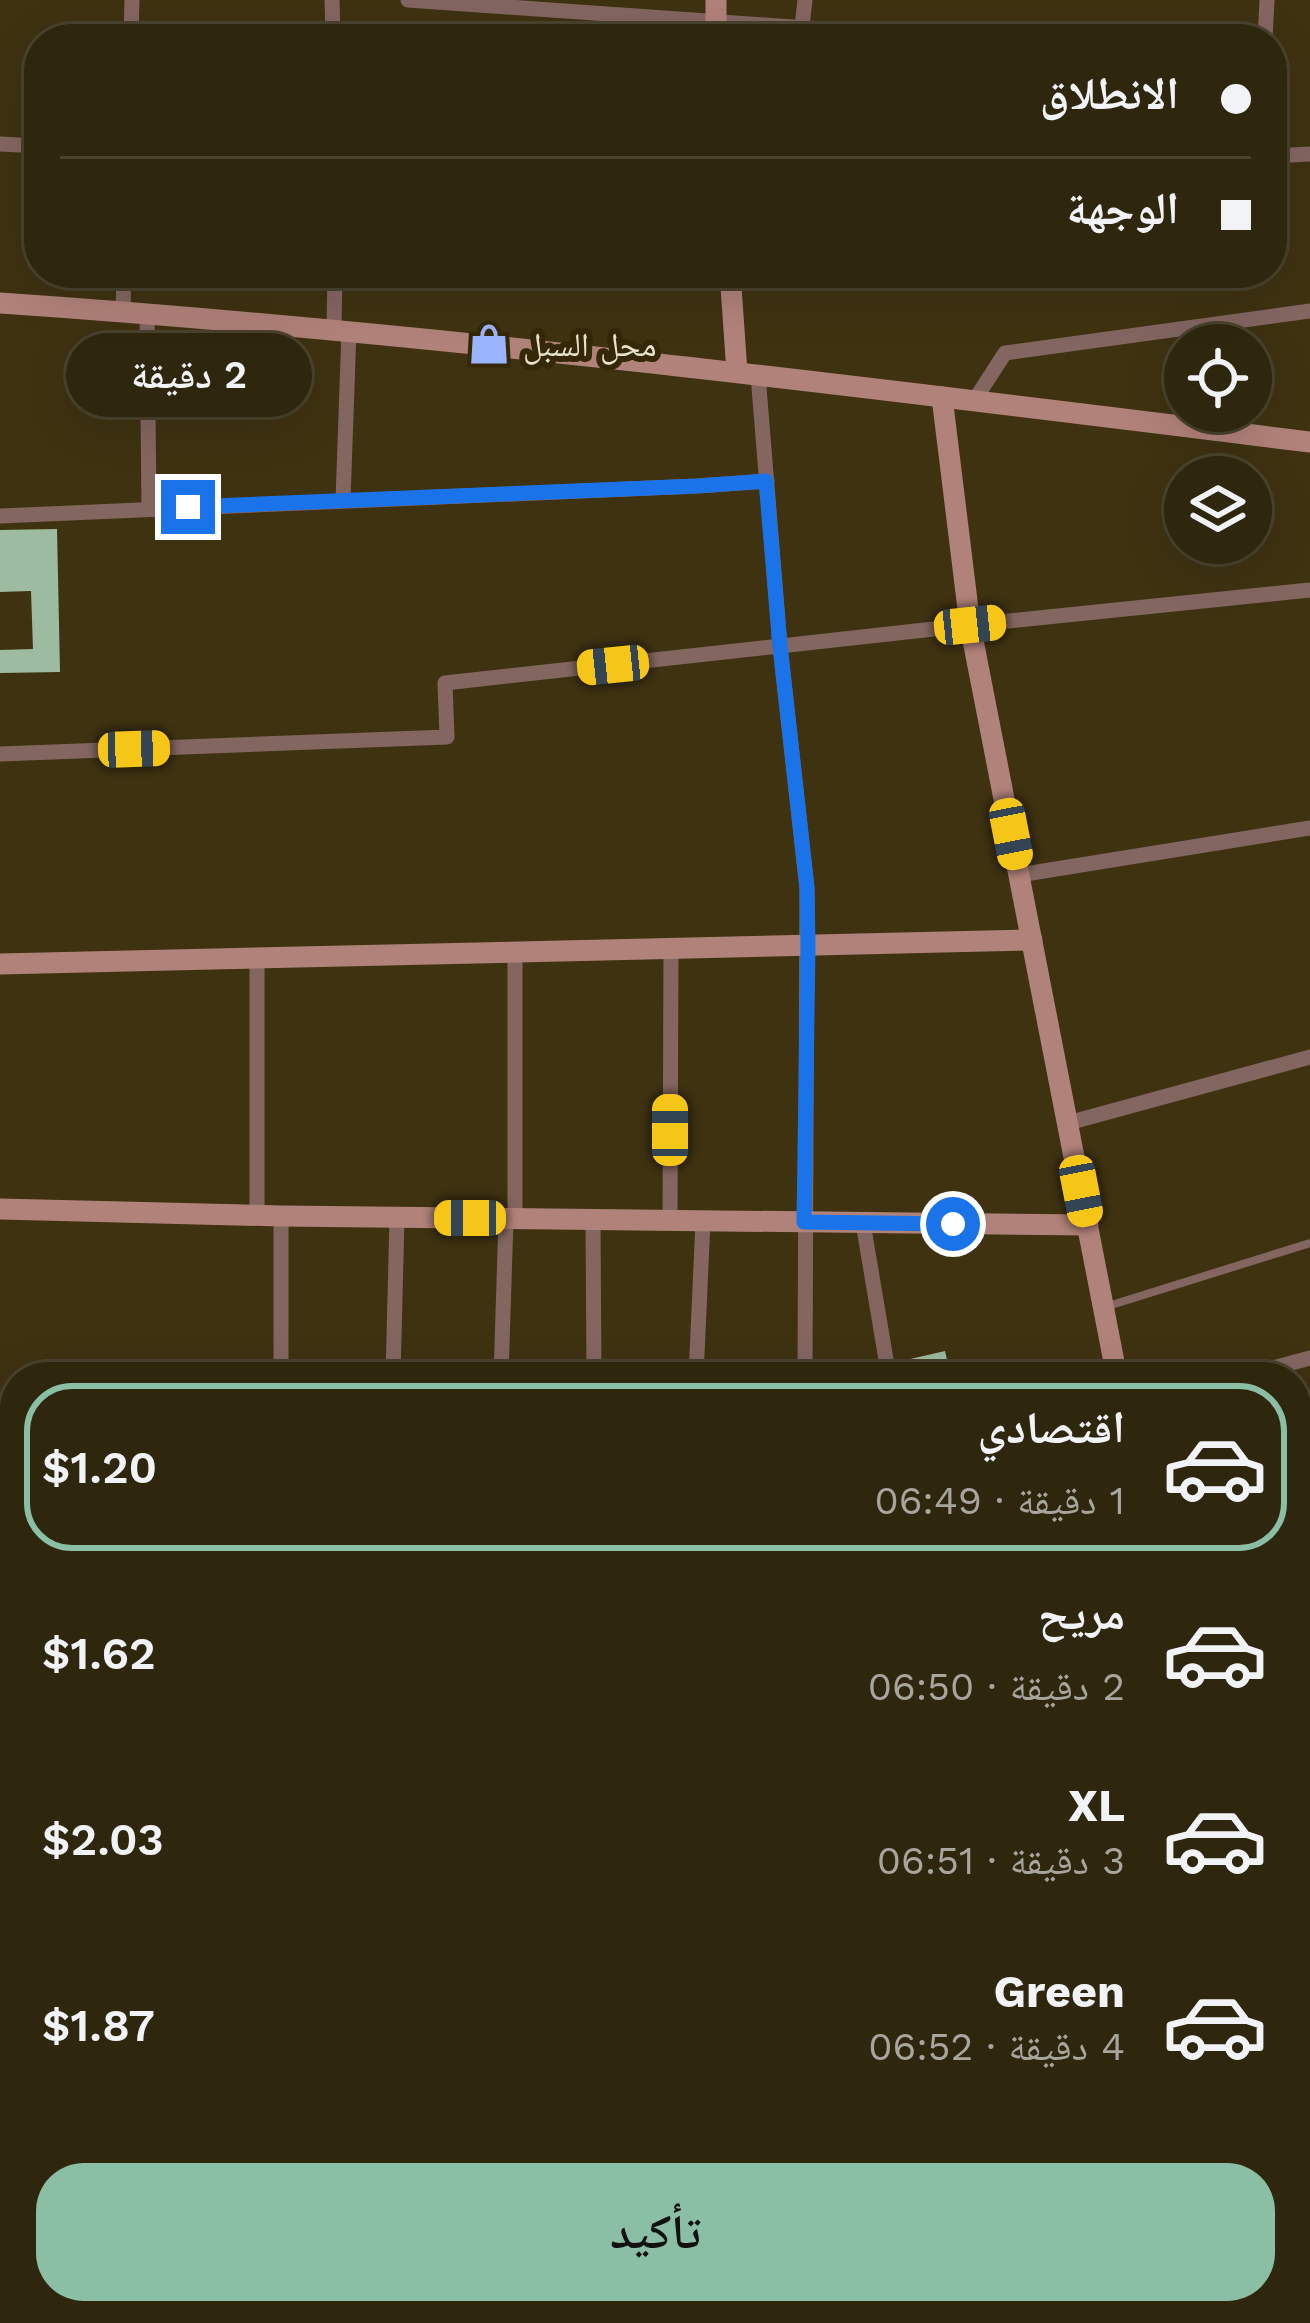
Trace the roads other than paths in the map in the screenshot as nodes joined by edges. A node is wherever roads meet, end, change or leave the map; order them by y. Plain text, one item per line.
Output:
1 (408, 0) edge
2 (716, 20) edge
3 (765, 24) edge
4 (124, 288) edge
5 (337, 288) edge
6 (733, 288) edge
7 (0, 303) edge
8 (123, 311) junction
9 (1310, 311) edge
10 (147, 312) junction
11 (342, 329) junction
12 (748, 374) junction
13 (941, 397) junction
14 (974, 401) junction
15 (1310, 442) edge
16 (766, 481) junction
17 (343, 500) junction
18 (149, 509) junction
19 (0, 516) edge
20 (1310, 590) edge
21 (970, 625) junction
22 (780, 646) junction
23 (0, 754) edge
24 (1310, 828) edge
25 (1019, 875) junction
26 (1032, 940) junction
27 (808, 945) junction
28 (670, 948) junction
29 (515, 952) junction
30 (257, 958) junction
31 (0, 964) edge
32 (1310, 1057) edge
33 (1068, 1123) junction
34 (0, 1209) edge
35 (257, 1216) junction
36 (281, 1216) junction
37 (398, 1218) junction
38 (510, 1219) junction
39 (593, 1220) junction
40 (670, 1221) junction
41 (703, 1221) junction
42 (804, 1222) junction
43 (863, 1223) junction
44 (1088, 1225) junction
45 (1310, 1243) edge
46 (1104, 1307) junction
47 (281, 1362) edge
48 (393, 1362) edge
49 (501, 1362) edge
50 (594, 1362) edge
51 (697, 1362) edge
52 (805, 1362) edge
53 (886, 1362) edge
54 (1114, 1362) edge

1 - 2 street
2 - 3 street
4 - 8 street
5 - 11 street
6 - 12 street
7 - 8 street
8 - 10 street
9 - 14 street
10 - 11 street
10 - 18 street
11 - 12 street
11 - 17 street
12 - 13 street
12 - 16 street
13 - 14 street
13 - 21 street
14 - 15 street
16 - 17 street
16 - 22 street
17 - 18 street
18 - 19 street
20 - 21 street
21 - 22 street
21 - 25 street
22 - 23 street
22 - 27 street
24 - 25 street
25 - 26 street
26 - 27 street
26 - 33 street
27 - 28 street
27 - 42 street
28 - 29 street
28 - 40 street
29 - 30 street
29 - 38 street
30 - 31 street
30 - 35 street
32 - 33 street
33 - 44 street
34 - 35 street
35 - 36 street
36 - 37 street
36 - 47 street
37 - 38 street
37 - 48 street
38 - 39 street
38 - 49 street
39 - 40 street
39 - 50 street
40 - 41 street
41 - 42 street
41 - 51 street
42 - 43 street
42 - 52 street
43 - 44 street
43 - 53 street
44 - 46 street
45 - 46 lane
46 - 54 street

